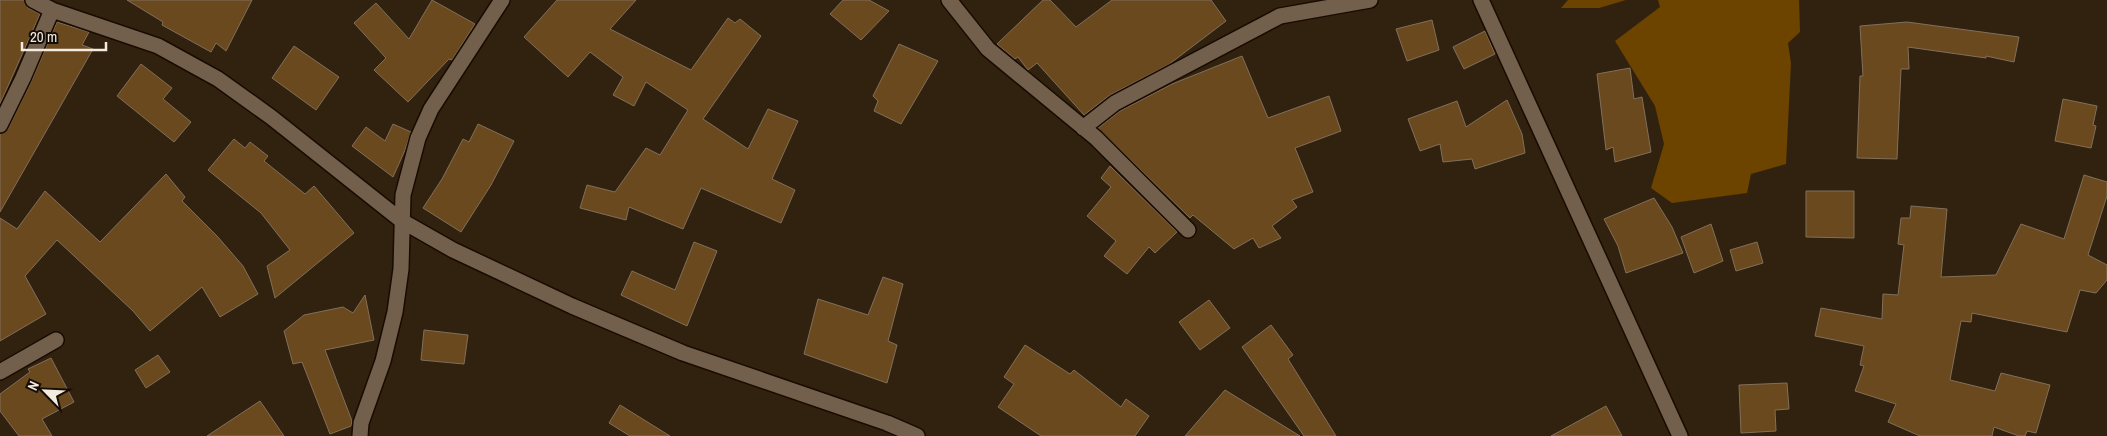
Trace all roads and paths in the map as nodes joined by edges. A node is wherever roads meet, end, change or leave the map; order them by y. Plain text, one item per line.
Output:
1 (33, 0) edge
2 (502, 0) edge
3 (949, 0) edge
4 (1370, 0) edge
5 (1481, 0) edge
6 (52, 10) junction
7 (0, 125) edge
8 (1083, 128) junction
9 (402, 221) junction
10 (1188, 230) dead end
11 (56, 340) dead end
12 (0, 372) edge
13 (360, 436) edge
14 (916, 436) edge
15 (1680, 436) edge

1 - 6 street
2 - 9 street
3 - 8 street
4 - 8 street
5 - 15 street
6 - 7 street
6 - 9 street
8 - 10 street
9 - 13 street
9 - 14 street
11 - 12 street

